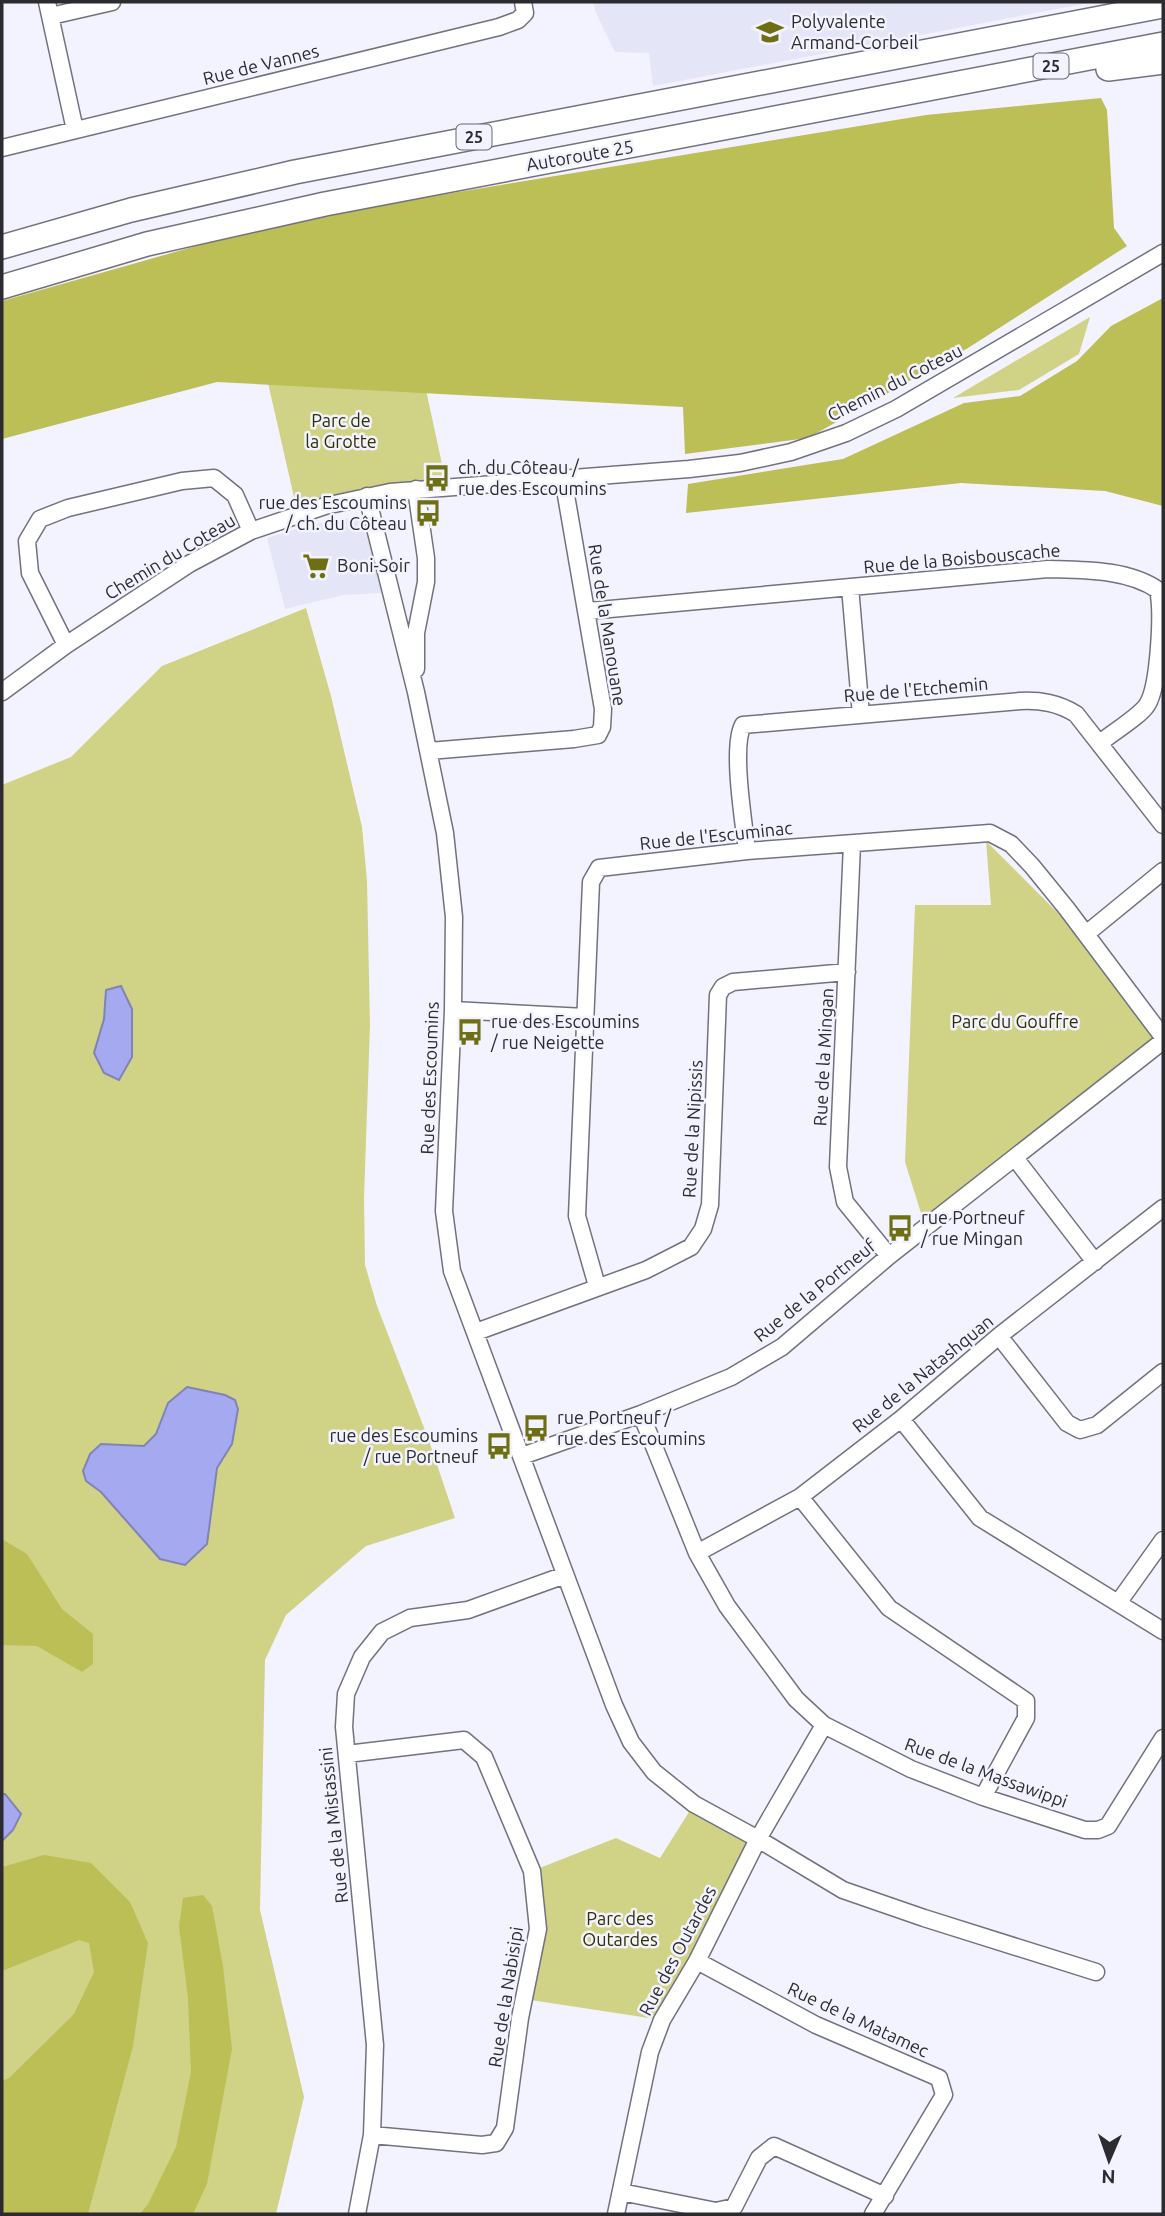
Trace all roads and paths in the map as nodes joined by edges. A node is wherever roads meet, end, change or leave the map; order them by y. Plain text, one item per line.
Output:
1 (112, 2) edge
2 (1154, 6) edge
3 (524, 7) edge
4 (49, 9) edge
5 (1163, 44) edge
6 (1163, 62) edge
7 (938, 87) junction
8 (75, 130) junction
9 (2, 148) edge
10 (2, 247) edge
11 (1163, 253) edge
12 (2, 286) edge
13 (563, 478) junction
14 (416, 489) junction
15 (367, 496) junction
16 (251, 531) junction
17 (850, 587) junction
18 (587, 611) junction
19 (66, 645) junction
20 (2, 692) edge
21 (416, 692) junction
22 (861, 715) junction
23 (1100, 743) junction
24 (429, 751) junction
25 (1163, 825) edge
26 (852, 844) junction
27 (747, 851) junction
28 (1163, 871) edge
29 (1086, 934) junction
30 (847, 972) junction
31 (453, 1010) junction
32 (585, 1017) junction
33 (1163, 1039) edge
34 (1015, 1158) junction
35 (1163, 1208) edge
36 (889, 1256) junction
37 (1095, 1262) junction
38 (597, 1286) junction
39 (476, 1332) junction
40 (999, 1336) junction
41 (1163, 1372) edge
42 (641, 1414) junction
43 (901, 1419) junction
44 (522, 1456) junction
45 (800, 1497) junction
46 (1163, 1540) edge
47 (697, 1553) junction
48 (565, 1576) junction
49 (1118, 1603) junction
50 (1163, 1631) edge
51 (824, 1725) junction
52 (1163, 1738) edge
53 (347, 1754) junction
54 (983, 1797) junction
55 (758, 1839) junction
56 (697, 1961) junction
57 (1096, 1972) dead end
58 (372, 2134) junction
59 (621, 2192) junction
60 (884, 2196) junction
61 (357, 2214) edge
62 (616, 2214) edge
63 (873, 2214) edge

1 - 4 street
2 - 10 highway, 25
3 - 8 street, Rue de Vannes
4 - 8 street
5 - 7 highway, Autoroute 25 / 25
6 - 7 highway
7 - 12 highway, Autoroute 25 / 25
8 - 9 street, Rue de Vannes
11 - 13 street, Chemin du Coteau
13 - 14 street, Chemin du Coteau
13 - 18 street, Rue de la Manouane
14 - 15 street, Chemin du Coteau
14 - 21 street, Rue des Escoumins
15 - 16 street, Chemin du Coteau
15 - 21 street, Rue des Escoumins
16 - 19 street, Chemin du Coteau
16 - 19 street
17 - 18 street, Rue de la Boisbouscache
17 - 22 street
17 - 23 street, Rue de la Boisbouscache
18 - 24 street, Rue de la Manouane
19 - 20 street, Chemin du Coteau
21 - 24 street, Rue des Escoumins
22 - 23 street, Rue de l'Etchemin
22 - 27 street, Rue de l'Etchemin
23 - 25 street, Rue de l'Etchemin
24 - 31 street, Rue des Escoumins
26 - 27 street, Rue de l'Escuminac
26 - 29 street, Rue de l'Escuminac
26 - 30 street, Rue de la Mingan
27 - 32 street, Rue de l'Escuminac
28 - 29 street
29 - 33 street, Rue de l'Escuminac
30 - 36 street, Rue de la Mingan
30 - 38 street, Rue de la Nipissis
31 - 32 street
31 - 39 street, Rue des Escoumins
32 - 38 street, Rue de l'Escuminac
33 - 34 street, Rue de la Portneuf
34 - 36 street, Rue de la Portneuf
34 - 37 street
35 - 37 street, Rue de la Natashquan
36 - 42 street, Rue de la Portneuf
37 - 40 street, Rue de la Natashquan
38 - 39 street, Rue de la Nipissis
39 - 44 street, Rue des Escoumins
40 - 41 street
40 - 43 street, Rue de la Natashquan
42 - 44 street, Rue de la Portneuf
42 - 47 street, Rue de la Massawippi
43 - 45 street, Rue de la Natashquan
43 - 49 street
44 - 48 street, Rue des Escoumins
45 - 47 street, Rue de la Natashquan
45 - 54 street
46 - 49 street
47 - 51 street, Rue de la Massawippi
48 - 53 street, Rue de la Mistassini
48 - 55 street, Rue des Escoumins
49 - 50 street
51 - 54 street, Rue de la Massawippi
51 - 55 street, Rue des Outardes
52 - 54 street, Rue de la Massawippi
53 - 58 street, Rue de la Mistassini
53 - 58 street, Rue de la Nabisipi
55 - 56 street, Rue des Outardes
55 - 57 street, Rue des Escoumins
56 - 59 street, Rue des Outardes
56 - 60 street, Rue de la Matamec
58 - 61 street, Rue de la Mistassini
59 - 60 street
59 - 62 street, Rue des Outardes
60 - 63 street, Rue de la Matamec

